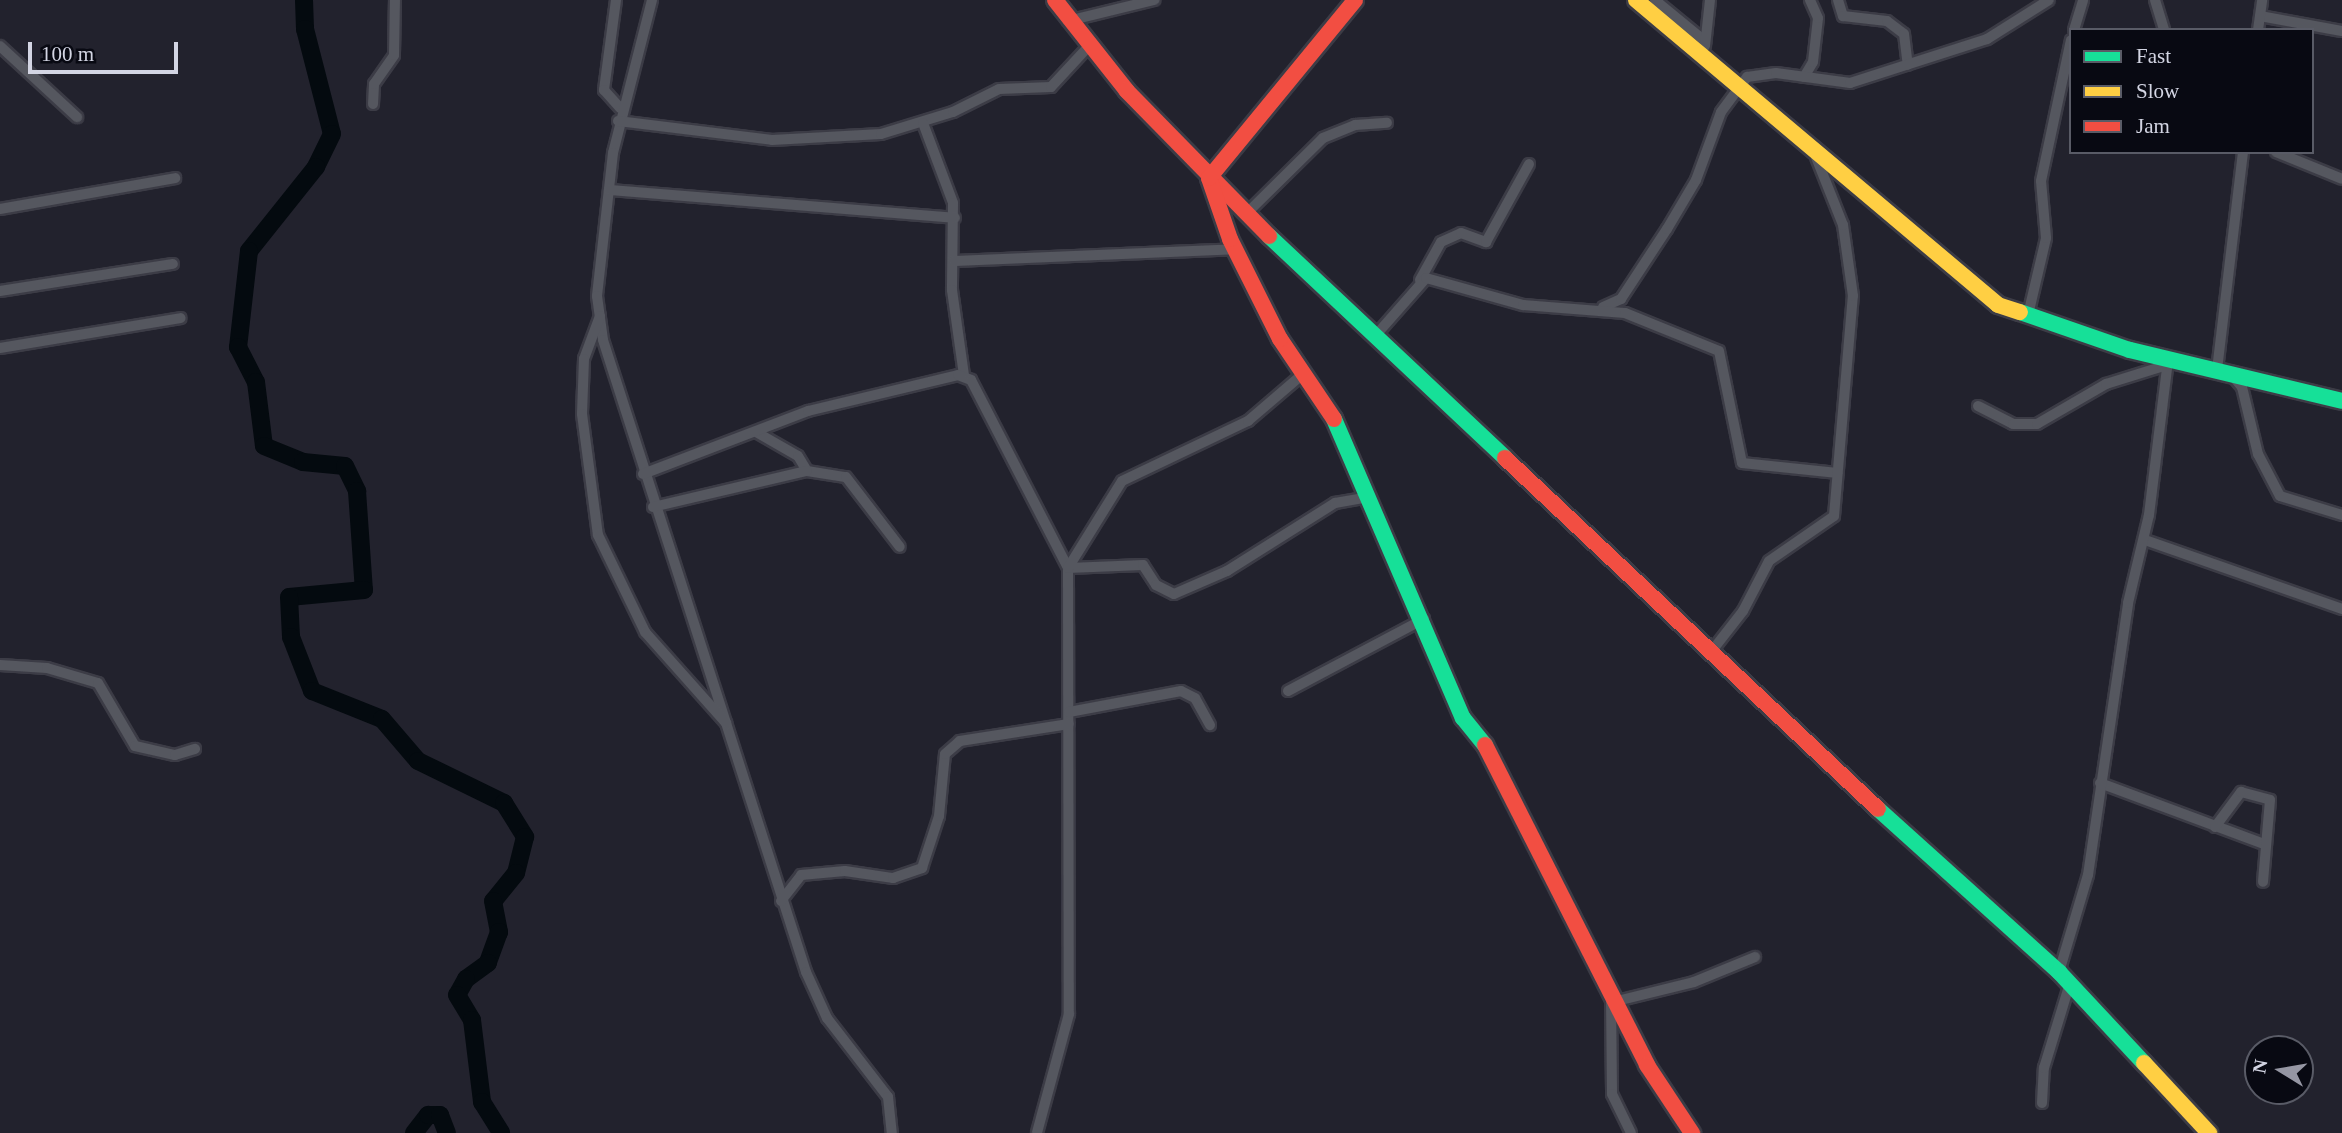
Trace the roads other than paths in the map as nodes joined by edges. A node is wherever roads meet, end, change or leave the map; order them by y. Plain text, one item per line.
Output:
1 (395, 0) edge
2 (616, 0) edge
3 (652, 0) edge
4 (1055, 0) edge
5 (1154, 0) edge
6 (1355, 0) edge
7 (1636, 0) edge
8 (1656, 0) edge
9 (1710, 0) edge
10 (1810, 0) edge
11 (1838, 0) edge
12 (2049, 0) edge
13 (2083, 0) edge
14 (2155, 0) edge
15 (2262, 0) edge
16 (2260, 16) junction
17 (1068, 21) junction
18 (2075, 28) edge
19 (2163, 28) edge
20 (2258, 28) edge
21 (2342, 31) edge
22 (1705, 41) junction
23 (0, 46) edge
24 (1088, 47) junction
25 (2069, 56) edge
26 (1704, 60) junction
27 (1908, 65) junction
28 (1804, 77) junction
29 (2066, 81) edge
30 (1736, 87) junction
31 (373, 104) dead end
32 (620, 108) junction
33 (77, 117) dead end
34 (618, 121) junction
35 (923, 123) junction
36 (1387, 123) dead end
37 (2244, 154) edge
38 (2281, 154) edge
39 (1816, 157) junction
40 (1529, 164) dead end
41 (175, 178) dead end
42 (1209, 178) junction
43 (2342, 179) edge
44 (608, 190) junction
45 (0, 209) edge
46 (1246, 214) junction
47 (955, 218) junction
48 (1236, 249) junction
49 (954, 261) junction
50 (173, 264) dead end
51 (1420, 280) junction
52 (0, 291) edge
53 (1603, 307) junction
54 (2028, 315) junction
55 (600, 316) junction
56 (181, 318) dead end
57 (1376, 335) junction
58 (0, 348) edge
59 (2168, 363) junction
60 (2224, 372) junction
61 (1304, 373) junction
62 (964, 375) junction
63 (2342, 401) edge
64 (1978, 405) dead end
65 (756, 432) junction
66 (807, 471) junction
67 (643, 474) junction
68 (1837, 474) junction
69 (1368, 497) junction
70 (653, 507) junction
71 (2342, 515) edge
72 (2144, 540) junction
73 (900, 547) dead end
74 (1068, 568) junction
75 (2342, 609) edge
76 (1424, 619) junction
77 (1711, 652) junction
78 (0, 665) edge
79 (1288, 691) dead end
80 (1069, 718) junction
81 (1210, 726) dead end
82 (730, 727) junction
83 (195, 749) dead end
84 (2100, 783) junction
85 (2215, 827) junction
86 (2264, 844) junction
87 (2263, 882) dead end
88 (781, 901) junction
89 (1755, 957) dead end
90 (2064, 978) junction
91 (1614, 995) junction
92 (2042, 1103) dead end
93 (892, 1133) edge
94 (1037, 1133) edge
95 (1631, 1133) edge
96 (1692, 1133) edge
97 (2210, 1133) edge

1 - 31 street
2 - 32 street
3 - 32 street
4 - 17 street
5 - 17 street
6 - 42 street
7 - 26 street
8 - 22 street
9 - 22 street
10 - 28 street
11 - 27 street
12 - 27 street
13 - 18 street
14 - 19 street
15 - 16 street
16 - 20 street
16 - 21 street
17 - 24 street
22 - 26 street
23 - 33 street
24 - 35 street
24 - 42 street
25 - 29 street
26 - 30 street
27 - 28 street
28 - 30 street
29 - 54 street
30 - 39 street
30 - 53 street
32 - 34 street
34 - 35 street
34 - 44 street
35 - 47 street
36 - 46 street
37 - 60 street
38 - 43 street
39 - 54 street
39 - 68 street
40 - 51 street
41 - 45 street
42 - 46 street
42 - 48 street
44 - 47 street
44 - 55 street
46 - 57 street
47 - 49 street
48 - 49 street
48 - 61 street
49 - 62 street
50 - 52 street
51 - 53 street
51 - 57 street
53 - 68 street
54 - 59 street
55 - 67 street
55 - 82 street
56 - 58 street
57 - 77 street
59 - 60 street
59 - 64 street
59 - 72 street
60 - 63 street
60 - 71 street
61 - 69 street
61 - 74 street
62 - 65 street
62 - 74 street
65 - 66 street
65 - 67 street
66 - 70 street
66 - 73 street
67 - 70 street
68 - 77 street
69 - 74 street
69 - 76 street
70 - 82 street
72 - 75 street
72 - 84 street
74 - 80 street
76 - 79 street
76 - 91 street
77 - 90 street
78 - 83 street
80 - 81 street
80 - 88 street
80 - 94 street
82 - 88 street
84 - 85 street
84 - 90 street
85 - 86 street
85 - 86 street
86 - 87 street
88 - 93 street
89 - 91 street
90 - 92 street
90 - 97 street
91 - 95 street
91 - 96 street

